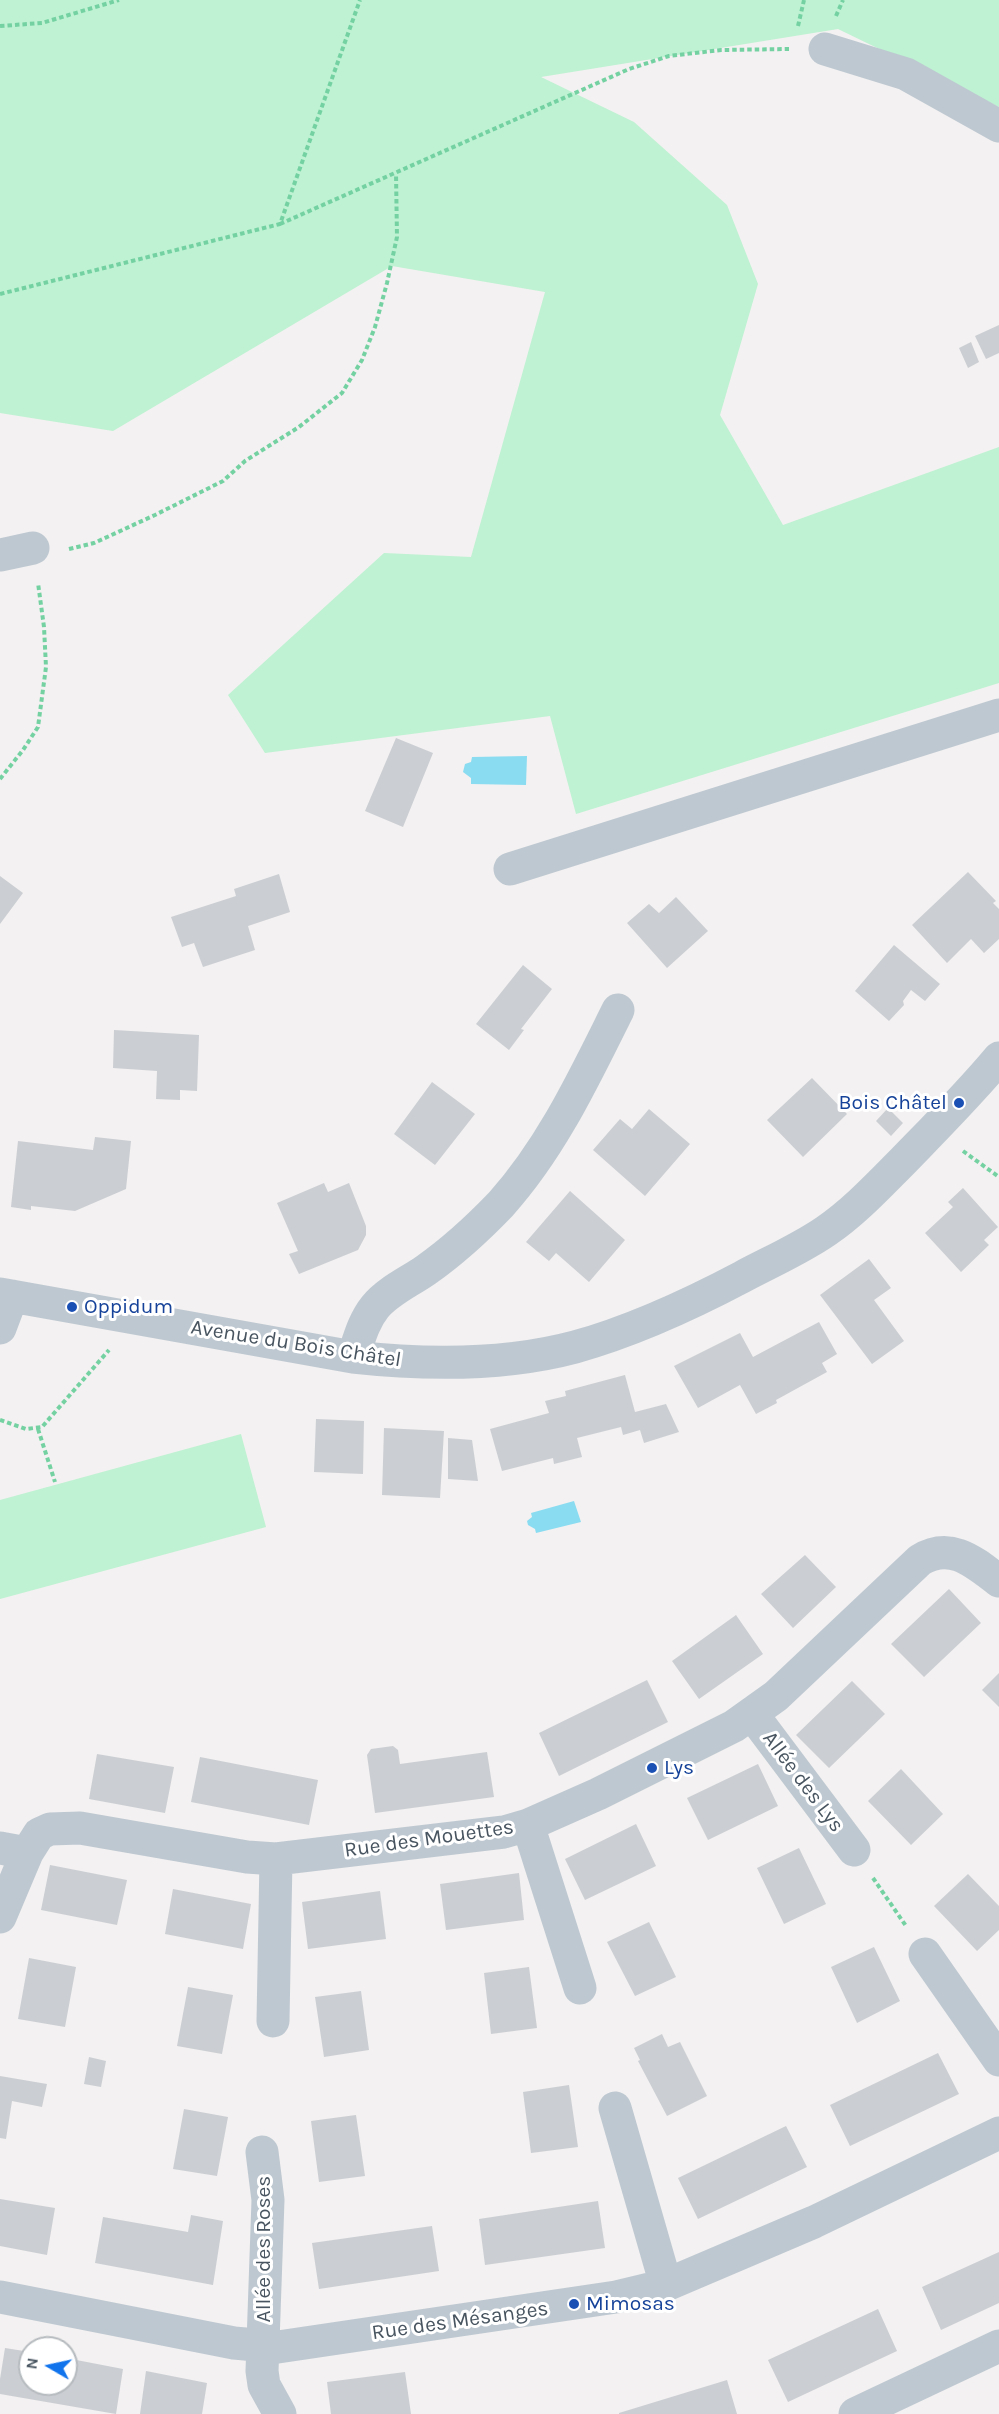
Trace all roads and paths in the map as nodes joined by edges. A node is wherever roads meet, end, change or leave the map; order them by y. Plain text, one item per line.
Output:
1 (119, 0) edge
2 (360, 0) edge
3 (0, 26) edge
4 (825, 49) joint
5 (999, 126) edge
6 (396, 174) junction
7 (280, 224) junction
8 (0, 294) edge
9 (33, 553) junction
10 (0, 555) edge
11 (999, 715) edge
12 (0, 779) edge
13 (510, 869) dead end
14 (618, 1010) dead end
15 (999, 1058) edge
16 (932, 1131) junction
17 (999, 1177) edge
18 (6, 1295) edge
19 (124, 1316) junction
20 (0, 1328) edge
21 (353, 1357) junction
22 (0, 1420) edge
23 (38, 1429) junction
24 (55, 1482) dead end
25 (999, 1581) edge
26 (752, 1714) junction
27 (528, 1825) junction
28 (13, 1850) edge
29 (854, 1850) joint
30 (276, 1859) junction
31 (0, 1917) edge
32 (925, 1953) joint
33 (580, 1988) dead end
34 (273, 2021) dead end
35 (999, 2060) edge
36 (615, 2108) dead end
37 (999, 2133) edge
38 (262, 2152) dead end
39 (666, 2285) junction
40 (0, 2297) edge
41 (999, 2346) edge
42 (263, 2347) junction
43 (280, 2414) edge
44 (855, 2414) edge

1 - 3 path
2 - 7 path
4 - 5 street
4 - 6 path
6 - 7 path
6 - 9 path
7 - 8 path
9 - 10 street
9 - 12 path
11 - 13 street
14 - 21 street
15 - 16 street, Avenue du Bois Châtel
16 - 17 path
16 - 21 street, Avenue du Bois Châtel
18 - 19 street, Avenue du Bois Châtel
18 - 20 street
19 - 21 street, Avenue du Bois Châtel
19 - 23 path
22 - 23 path
23 - 24 path
25 - 26 street, Rue des Mouettes
26 - 27 street, Rue des Mouettes
26 - 29 street, Allée des Lys
27 - 30 street, Rue des Mouettes
27 - 33 street
28 - 30 street, Rue des Mouettes
28 - 31 street, Rue des Mouettes
29 - 32 path
30 - 34 street
32 - 35 street
36 - 39 street
37 - 39 street, Rue des Mésanges
38 - 42 street, Allée des Roses
39 - 42 street, Rue des Mésanges
40 - 42 street, Rue des Mésanges
41 - 44 street
42 - 43 street, Allée des Roses

